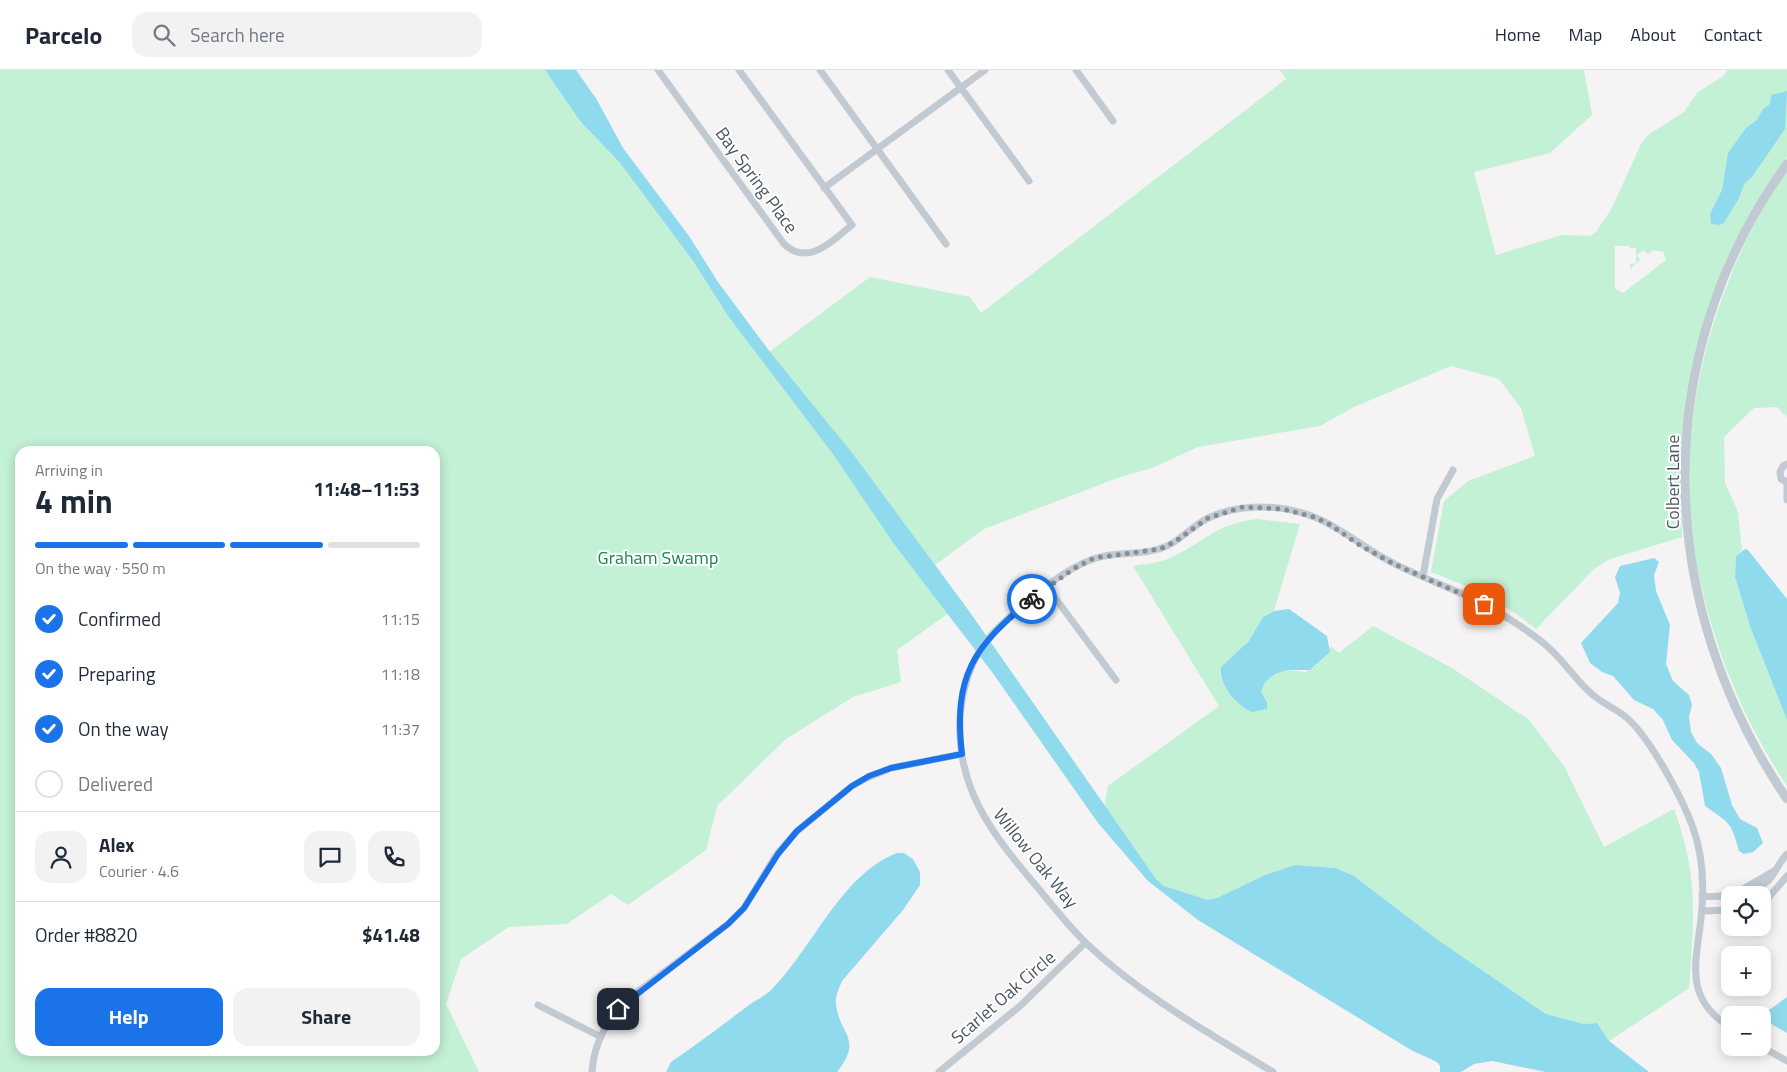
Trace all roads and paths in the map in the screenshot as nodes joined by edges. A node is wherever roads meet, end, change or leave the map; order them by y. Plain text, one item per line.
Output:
1 (658, 70) edge
2 (739, 70) edge
3 (820, 70) edge
4 (948, 70) edge
5 (985, 70) edge
6 (1076, 70) edge
7 (961, 87) junction
8 (1113, 120) dead end
9 (877, 149) junction
10 (1787, 164) edge
11 (1029, 181) dead end
12 (824, 188) junction
13 (946, 244) dead end
14 (1787, 464) edge
15 (1453, 470) dead end
16 (1787, 482) edge
17 (1787, 500) edge
18 (1423, 576) junction
19 (1047, 587) junction
20 (1116, 680) dead end
21 (962, 754) junction
22 (1787, 799) edge
23 (1787, 854) edge
24 (1787, 876) edge
25 (1702, 896) junction
26 (1771, 896) edge
27 (1721, 910) edge
28 (1702, 911) junction
29 (1086, 943) junction
30 (538, 1005) dead end
31 (1721, 1021) edge
32 (601, 1036) junction
33 (1771, 1052) edge
34 (1787, 1061) edge
35 (592, 1072) edge
36 (939, 1072) edge
37 (1273, 1072) edge

1 - 12 street, Bay Spring Place
2 - 12 street
3 - 9 street
4 - 7 street
5 - 7 street
6 - 8 street
7 - 9 street
7 - 11 street
9 - 12 street
9 - 13 street
10 - 22 street, Colbert Lane
14 - 16 street
15 - 18 street
16 - 17 street
18 - 19 street, Willow Oak Way
18 - 25 street, Willow Oak Way
19 - 20 street
19 - 21 street, Willow Oak Way
21 - 29 street, Willow Oak Way
21 - 32 street
23 - 25 street
24 - 26 street
25 - 28 street, Willow Oak Way
27 - 28 street
28 - 31 street, Willow Oak Way
29 - 36 street, Scarlet Oak Circle
29 - 37 street, Willow Oak Way
30 - 32 street
32 - 35 street
33 - 34 street

